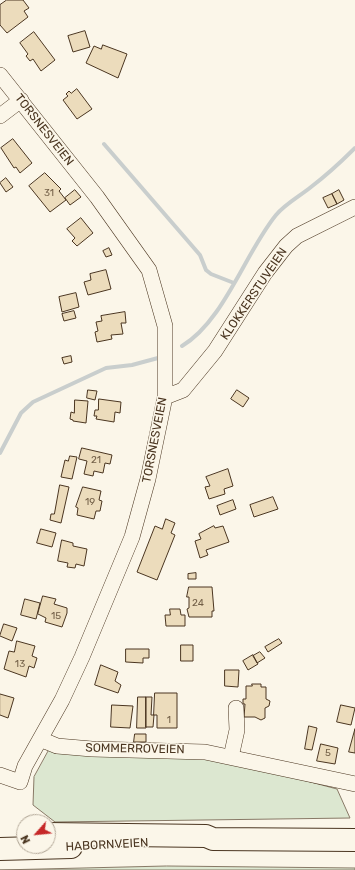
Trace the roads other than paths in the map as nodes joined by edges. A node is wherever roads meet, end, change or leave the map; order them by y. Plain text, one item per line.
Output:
1 (0, 75) edge
2 (21, 100) junction
3 (0, 116) edge
4 (355, 207) edge
5 (165, 397) junction
6 (236, 708) dead end
7 (40, 740) junction
8 (231, 757) junction
9 (0, 775) edge
10 (355, 784) edge
11 (0, 834) edge
12 (16, 834) edge
13 (56, 834) edge
14 (214, 839) junction
15 (355, 840) edge
16 (0, 849) edge

1 - 2 street, TORSNESVEIEN
2 - 3 street
2 - 5 street, TORSNESVEIEN
4 - 5 street, KLOKKERSTUVEIEN
5 - 7 street, TORSNESVEIEN
6 - 8 street
7 - 8 street, SOMMERROVEIEN
7 - 9 street, TORSNESVEIEN
8 - 10 street, SOMMERROVEIEN
11 - 12 highway
13 - 14 highway, HABORNVEIEN
14 - 15 highway, HABORNVEIEN
14 - 16 highway, HABORNVEIEN

